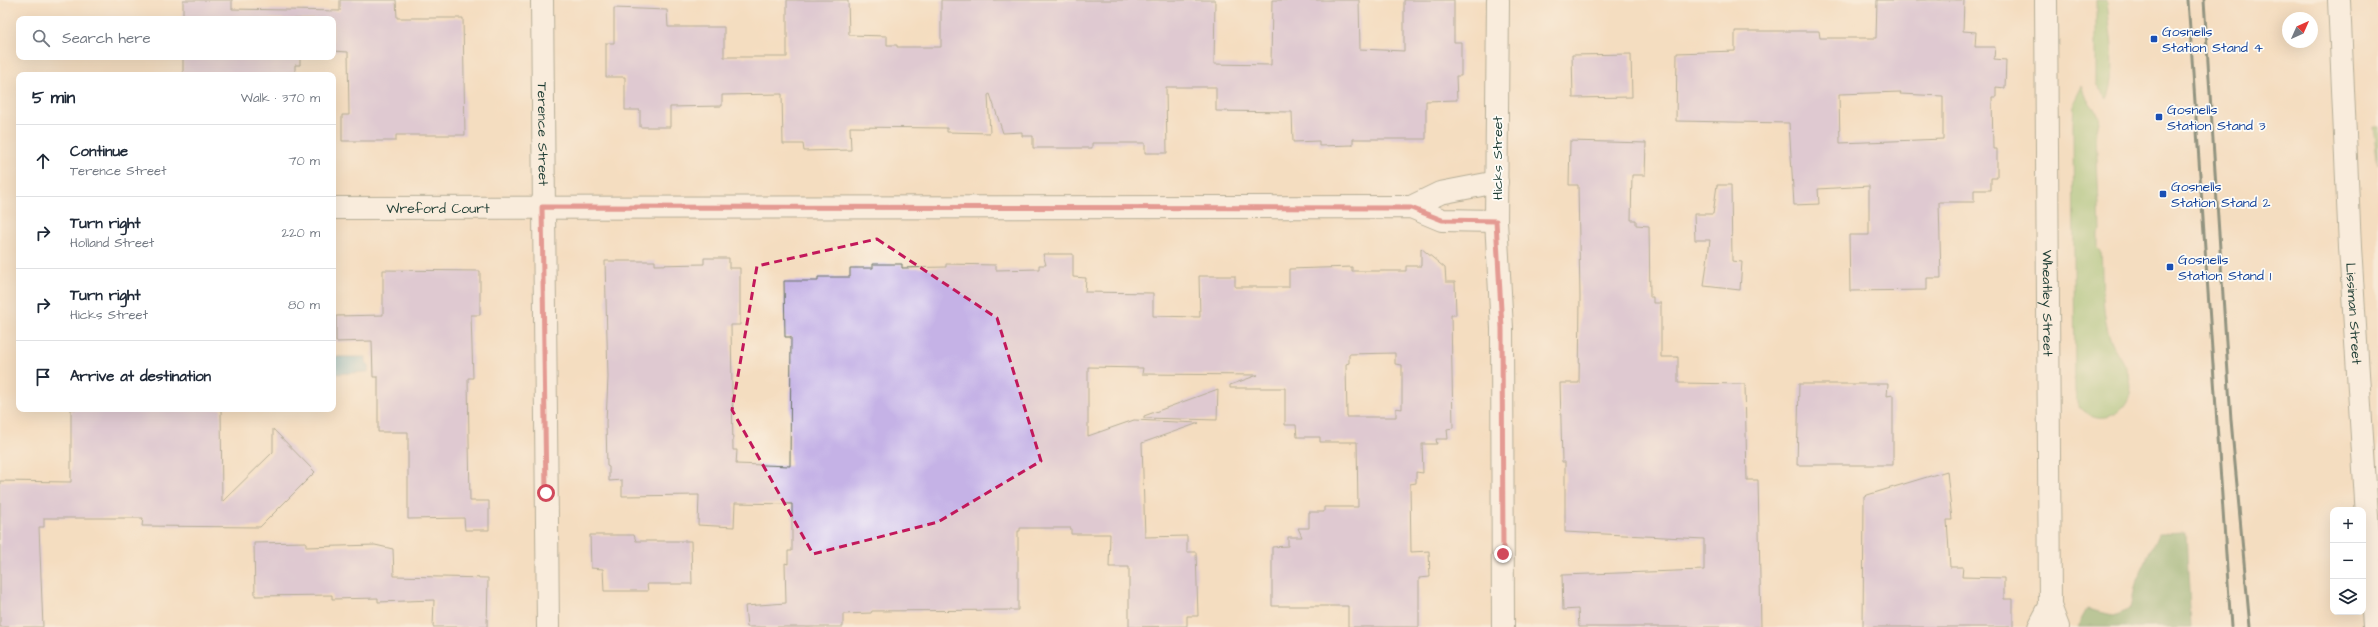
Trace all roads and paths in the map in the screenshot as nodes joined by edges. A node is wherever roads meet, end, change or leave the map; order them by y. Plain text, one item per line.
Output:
1 (542, 0) edge
2 (1498, 0) edge
3 (2046, 0) edge
4 (2338, 0) edge
5 (1497, 182) junction
6 (542, 207) junction
7 (336, 208) edge
8 (1411, 208) junction
9 (1496, 221) junction
10 (2050, 606) junction
11 (548, 627) edge
12 (1503, 627) edge
13 (2039, 627) edge
14 (2058, 627) edge
15 (2374, 627) edge

1 - 6 street, Terence Street
2 - 5 street, Hicks Street
3 - 10 street, Wheatley Street
4 - 15 street, Lissiman Street
5 - 8 street
5 - 9 street, Hicks Street
6 - 7 street, Wreford Court
6 - 8 street, Wreford Court
6 - 11 street, Terence Street
8 - 9 street
9 - 12 street, Hicks Street
10 - 13 street, Wheatley Street
10 - 14 street, Wheatley Street

